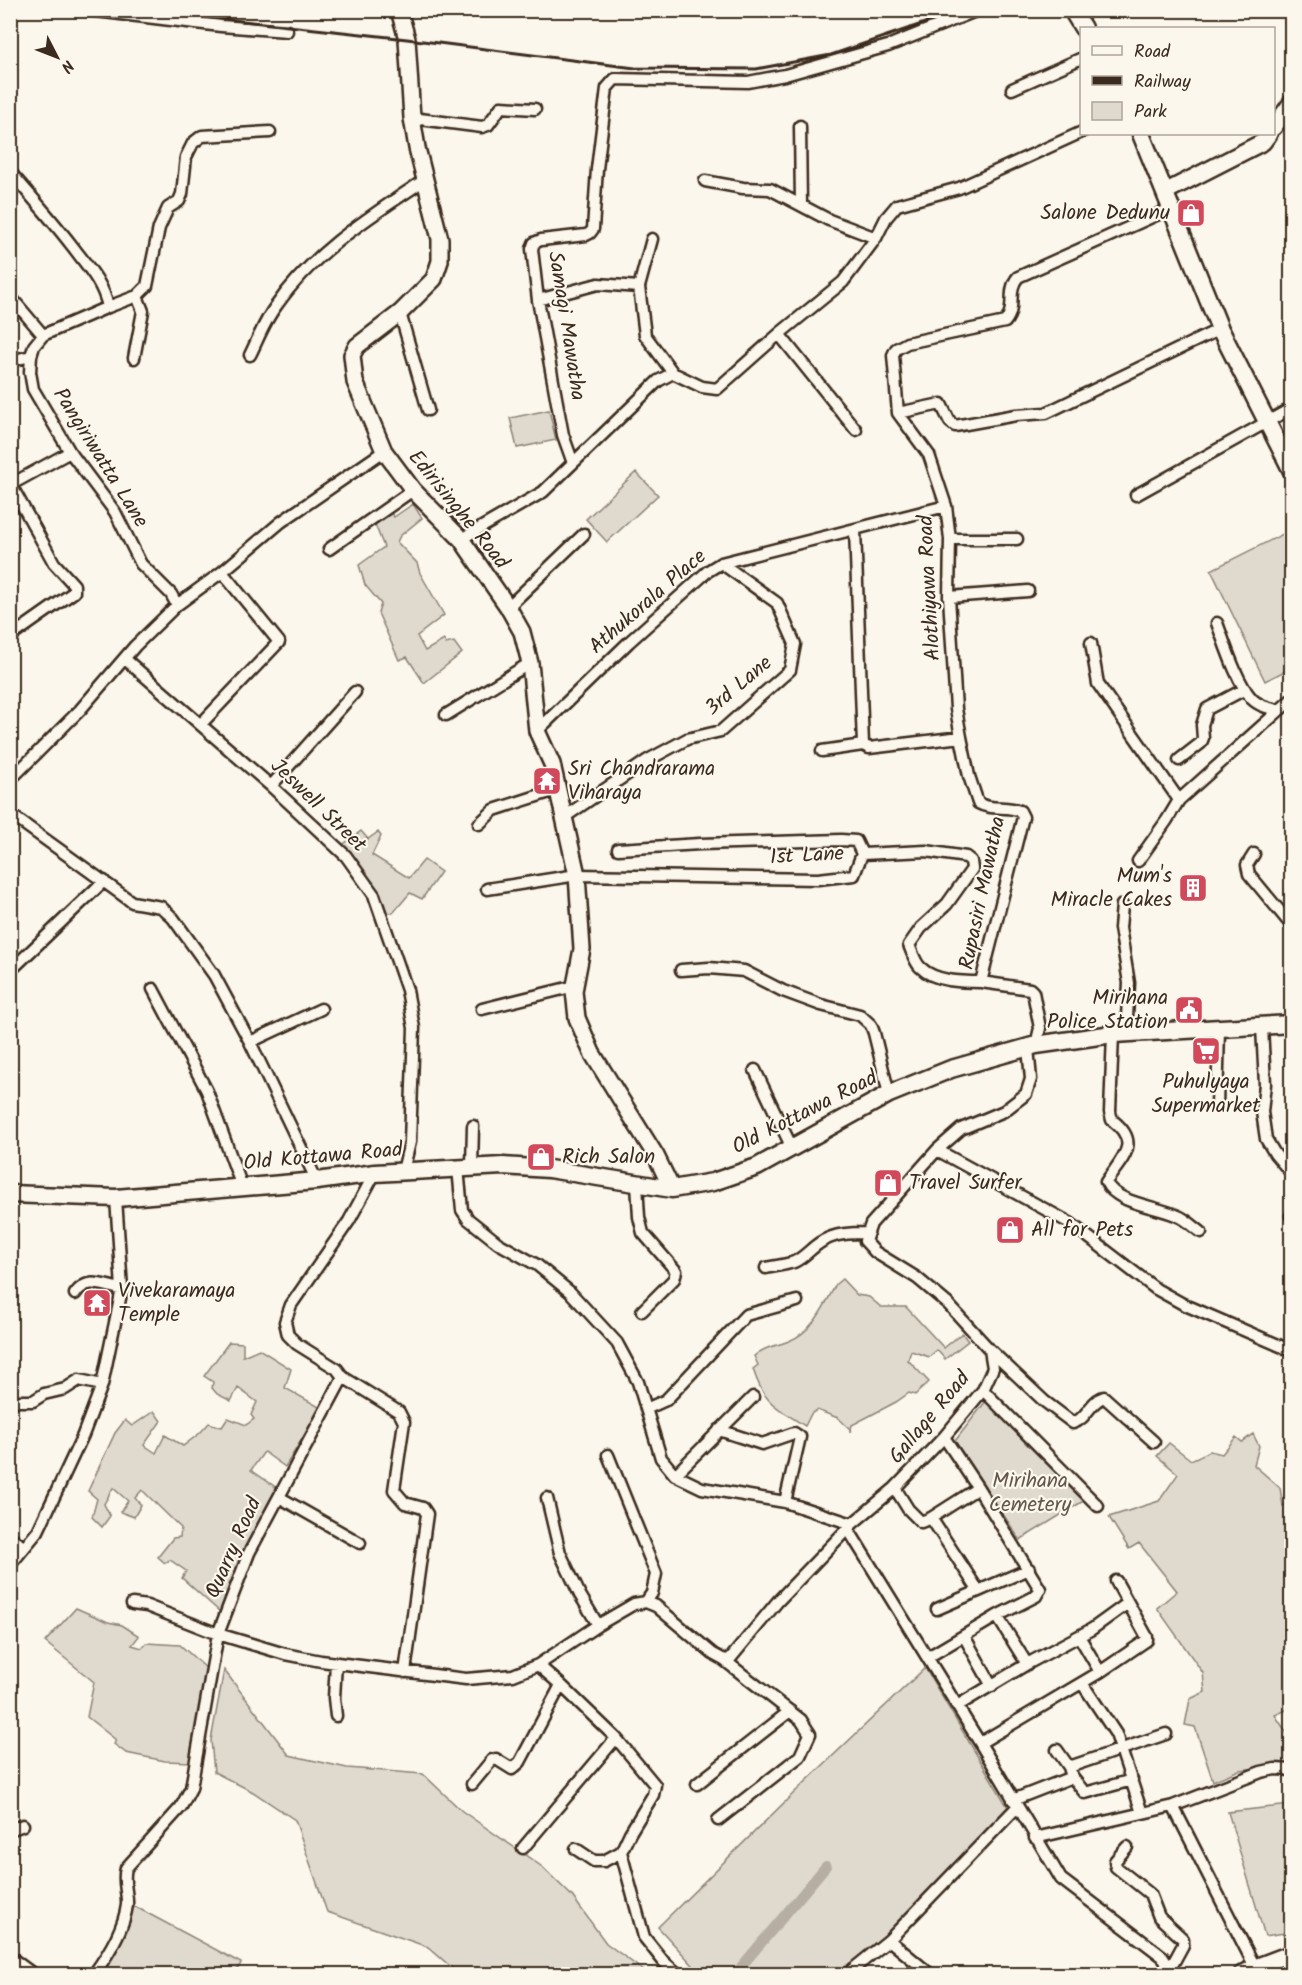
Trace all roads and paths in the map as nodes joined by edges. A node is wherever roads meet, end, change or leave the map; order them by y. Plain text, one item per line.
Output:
1 (87, 10) edge
2 (399, 10) edge
3 (978, 10) edge
4 (1071, 10) edge
5 (1082, 27) edge
6 (287, 31) dead end
7 (1080, 59) edge
8 (1012, 89) dead end
9 (1292, 102) edge
10 (536, 109) dead end
11 (412, 118) junction
12 (800, 126) dead end
13 (1275, 126) edge
14 (270, 132) dead end
15 (1080, 133) edge
16 (1141, 135) edge
17 (1268, 135) edge
18 (10, 172) edge
19 (426, 179) junction
20 (705, 181) dead end
21 (1165, 192) junction
22 (801, 205) junction
23 (1172, 208) junction
24 (876, 238) junction
25 (652, 239) dead end
26 (639, 287) junction
27 (10, 296) edge
28 (137, 296) junction
29 (538, 300) junction
30 (108, 307) junction
31 (400, 313) junction
32 (1220, 329) junction
33 (779, 334) junction
34 (43, 335) junction
35 (250, 355) dead end
36 (31, 356) junction
37 (134, 358) dead end
38 (10, 361) edge
39 (673, 373) junction
40 (1292, 408) edge
41 (428, 410) dead end
42 (898, 413) junction
43 (1267, 421) junction
44 (856, 430) dead end
45 (384, 451) junction
46 (70, 452) junction
47 (573, 464) junction
48 (1292, 471) edge
49 (11, 485) edge
50 (414, 490) junction
51 (1136, 495) dead end
52 (946, 506) junction
53 (855, 528) junction
54 (584, 534) dead end
55 (461, 539) junction
56 (950, 539) junction
57 (1017, 539) dead end
58 (329, 549) dead end
59 (721, 563) junction
60 (222, 572) junction
61 (1028, 591) dead end
62 (949, 597) junction
63 (177, 605) junction
64 (508, 607) junction
65 (1216, 623) dead end
66 (10, 637) edge
67 (1091, 643) dead end
68 (125, 659) junction
69 (530, 663) junction
70 (1245, 689) junction
71 (356, 692) dead end
72 (1292, 699) edge
73 (1278, 710) junction
74 (446, 715) dead end
75 (201, 724) junction
76 (537, 731) junction
77 (961, 737) junction
78 (863, 745) junction
79 (822, 751) dead end
80 (1179, 760) dead end
81 (10, 780) edge
82 (271, 786) junction
83 (559, 789) junction
84 (1179, 800) junction
85 (10, 814) edge
86 (563, 818) junction
87 (479, 824) dead end
88 (618, 849) dead end
89 (862, 854) junction
90 (1254, 854) dead end
91 (1138, 861) dead end
92 (577, 875) junction
93 (104, 881) junction
94 (487, 888) dead end
95 (1122, 905) dead end
96 (1292, 926) edge
97 (681, 970) dead end
98 (10, 971) edge
99 (981, 982) junction
100 (575, 986) junction
101 (153, 989) dead end
102 (321, 1009) dead end
103 (482, 1009) dead end
104 (1292, 1024) edge
105 (1262, 1027) junction
106 (1219, 1029) junction
107 (1120, 1034) junction
108 (250, 1042) junction
109 (1032, 1046) junction
110 (755, 1070) dead end
111 (889, 1094) junction
112 (1217, 1107) dead end
113 (473, 1126) dead end
114 (792, 1148) junction
115 (937, 1150) junction
116 (465, 1167) junction
117 (402, 1171) junction
118 (375, 1173) junction
119 (1292, 1174) edge
120 (317, 1181) junction
121 (637, 1184) junction
122 (242, 1187) junction
123 (672, 1189) junction
124 (10, 1194) edge
125 (116, 1198) junction
126 (1201, 1232) dead end
127 (868, 1233) junction
128 (766, 1268) dead end
129 (122, 1289) junction
130 (75, 1294) dead end
131 (797, 1301) dead end
132 (642, 1311) dead end
133 (990, 1350) junction
134 (1292, 1351) edge
135 (343, 1377) junction
136 (102, 1385) junction
137 (983, 1390) junction
138 (753, 1397) dead end
139 (10, 1401) edge
140 (646, 1409) junction
141 (719, 1430) junction
142 (944, 1437) junction
143 (1154, 1442) dead end
144 (608, 1455) dead end
145 (675, 1475) junction
146 (895, 1488) junction
147 (978, 1488) junction
148 (279, 1497) junction
149 (547, 1498) dead end
150 (785, 1502) junction
151 (1098, 1506) dead end
152 (931, 1518) junction
153 (850, 1526) junction
154 (10, 1536) edge
155 (360, 1542) dead end
156 (24, 1548) junction
157 (10, 1565) edge
158 (1029, 1569) junction
159 (1116, 1581) dead end
160 (978, 1590) junction
161 (646, 1602) junction
162 (1128, 1603) junction
163 (132, 1604) dead end
164 (938, 1609) dead end
165 (997, 1616) junction
166 (598, 1625) junction
167 (218, 1634) junction
168 (964, 1636) junction
169 (1079, 1636) junction
170 (928, 1657) junction
171 (724, 1660) junction
172 (336, 1663) junction
173 (1027, 1664) junction
174 (538, 1665) junction
175 (405, 1672) junction
176 (1100, 1672) junction
177 (1082, 1683) junction
178 (561, 1684) junction
179 (992, 1686) junction
180 (957, 1706) junction
181 (790, 1711) junction
182 (336, 1716) dead end
183 (1166, 1734) dead end
184 (616, 1738) junction
185 (980, 1743) junction
186 (1122, 1749) junction
187 (1057, 1750) dead end
188 (1292, 1770) edge
189 (1071, 1772) junction
190 (1132, 1780) junction
191 (472, 1784) dead end
192 (697, 1784) dead end
193 (1015, 1804) junction
194 (1173, 1806) junction
195 (1142, 1813) junction
196 (718, 1820) dead end
197 (23, 1825) dead end
198 (10, 1830) edge
199 (1035, 1838) junction
200 (1128, 1847) dead end
201 (523, 1848) dead end
202 (576, 1848) dead end
203 (621, 1852) junction
204 (889, 1940) junction
205 (1292, 1953) edge
206 (10, 1957) edge
207 (1249, 1971) edge
208 (1170, 1972) edge
209 (33, 1974) edge
210 (94, 1974) edge
211 (678, 1974) edge
212 (847, 1974) edge
213 (930, 1974) edge

1 - 6 street
2 - 11 main road, Edirisinghe Road
3 - 29 street, Samagi Mawatha
4 - 5 main road
7 - 8 street
9 - 13 main road
10 - 11 street
11 - 19 main road, Edirisinghe Road
12 - 22 street
14 - 28 street
15 - 24 street
16 - 21 main road
17 - 21 main road
18 - 30 street
19 - 31 main road, Edirisinghe Road
19 - 35 street
20 - 22 street
21 - 23 main road
22 - 24 street
23 - 32 main road
23 - 42 street
24 - 33 street
25 - 26 street
26 - 29 street
26 - 39 street
27 - 34 street
28 - 30 street
28 - 37 street
29 - 47 street, Samagi Mawatha
30 - 34 street
31 - 41 street
31 - 45 main road, Edirisinghe Road
32 - 42 street
32 - 43 main road
33 - 39 street
33 - 44 street
34 - 36 street
36 - 38 street
36 - 46 street, Pangiriwatta Lane
39 - 47 street
40 - 43 street
42 - 52 street, Alothiyawa Road
43 - 48 main road
43 - 51 street
45 - 50 main road, Edirisinghe Road
45 - 60 street
46 - 49 street
46 - 63 street, Pangiriwatta Lane
47 - 55 street
49 - 66 street
50 - 55 main road, Edirisinghe Road
50 - 58 street
52 - 53 street, Athukorala Place
52 - 56 street, Alothiyawa Road
53 - 59 street, Athukorala Place
53 - 78 street
54 - 64 street
55 - 64 main road, Edirisinghe Road
56 - 57 street
56 - 62 street, Alothiyawa Road
59 - 76 street, Athukorala Place
59 - 86 street, 3rd Lane
60 - 63 street
60 - 75 street
61 - 62 street
62 - 77 street, Alothiyawa Road
63 - 68 street
64 - 69 main road, Edirisinghe Road
65 - 70 street
67 - 84 street
68 - 75 street, Jeswell Street
68 - 81 street
69 - 74 street
69 - 76 main road, Edirisinghe Road
70 - 73 street
70 - 80 street
71 - 82 street
72 - 73 street
73 - 84 street
75 - 82 street, Jeswell Street
76 - 83 main road, Edirisinghe Road
77 - 78 street
77 - 99 street, Rupasiri Mawatha
78 - 79 street
82 - 117 street, Jeswell Street
83 - 86 main road, Edirisinghe Road
83 - 87 street
84 - 91 street
85 - 93 street
86 - 92 main road, Edirisinghe Road
88 - 89 street
89 - 92 street, 1st Lane
89 - 99 street, 1st Lane
90 - 96 street
92 - 94 street
92 - 100 main road, Edirisinghe Road
93 - 98 street
93 - 108 street
95 - 107 street
97 - 111 street
99 - 109 street, Rupasiri Mawatha
100 - 103 street
100 - 123 main road, Edirisinghe Road
101 - 122 street
102 - 108 street
104 - 105 main road, Old Kottawa Road
105 - 106 main road, Old Kottawa Road
105 - 119 street
106 - 107 main road, Old Kottawa Road
106 - 112 street
107 - 109 main road, Old Kottawa Road
107 - 126 street
108 - 120 street
109 - 111 main road, Old Kottawa Road
109 - 115 street
110 - 114 street
111 - 114 main road, Old Kottawa Road
113 - 116 street
114 - 123 main road, Old Kottawa Road
115 - 127 street
115 - 134 street
116 - 117 main road, Old Kottawa Road
116 - 121 main road, Old Kottawa Road
116 - 140 street
117 - 118 main road, Old Kottawa Road
118 - 120 main road, Old Kottawa Road
118 - 135 street
120 - 122 main road, Old Kottawa Road
121 - 123 main road, Old Kottawa Road
121 - 132 street
122 - 125 main road, Old Kottawa Road
124 - 125 main road, Old Kottawa Road
125 - 129 street
127 - 128 street
127 - 133 street
129 - 130 street
129 - 136 street
131 - 140 street
133 - 137 street, Gallage Road
133 - 143 street
135 - 148 street, Quarry Road
135 - 175 street
136 - 139 street
136 - 156 street
137 - 142 street, Gallage Road
137 - 151 street
138 - 141 street
140 - 145 street
141 - 145 street
141 - 150 street
142 - 146 street, Gallage Road
142 - 147 street
144 - 161 street
145 - 150 street
146 - 152 street
146 - 153 street, Gallage Road
147 - 152 street
147 - 158 street
148 - 155 street
148 - 167 street, Quarry Road
149 - 166 street
150 - 153 street
152 - 160 street
153 - 170 street
153 - 171 street, Gallage Road
154 - 156 street
156 - 157 street
158 - 160 street
158 - 165 street
159 - 162 street
160 - 164 street
161 - 166 street
161 - 171 street
162 - 169 street
162 - 176 street
163 - 167 street
165 - 168 street
165 - 173 street
166 - 174 street
167 - 172 street
167 - 210 street, Quarry Road
168 - 170 street
168 - 179 street
169 - 173 street
169 - 176 street
170 - 180 street
171 - 181 street
172 - 175 street
172 - 182 street
173 - 179 street
174 - 175 street
174 - 178 street
176 - 177 street
177 - 185 street
177 - 186 street
178 - 184 street
178 - 191 street
179 - 180 street
180 - 185 street
181 - 192 street
181 - 196 street
183 - 186 street
184 - 201 street
184 - 203 street
185 - 193 street
186 - 189 street
186 - 190 street
187 - 189 street
188 - 194 street
189 - 190 street
189 - 193 street
190 - 195 street
193 - 199 street
193 - 204 street
194 - 195 street
194 - 207 street
195 - 199 street
197 - 198 street
199 - 208 street
200 - 208 street
202 - 203 street
203 - 211 street
204 - 212 street
204 - 213 street
205 - 207 main road
206 - 209 street

